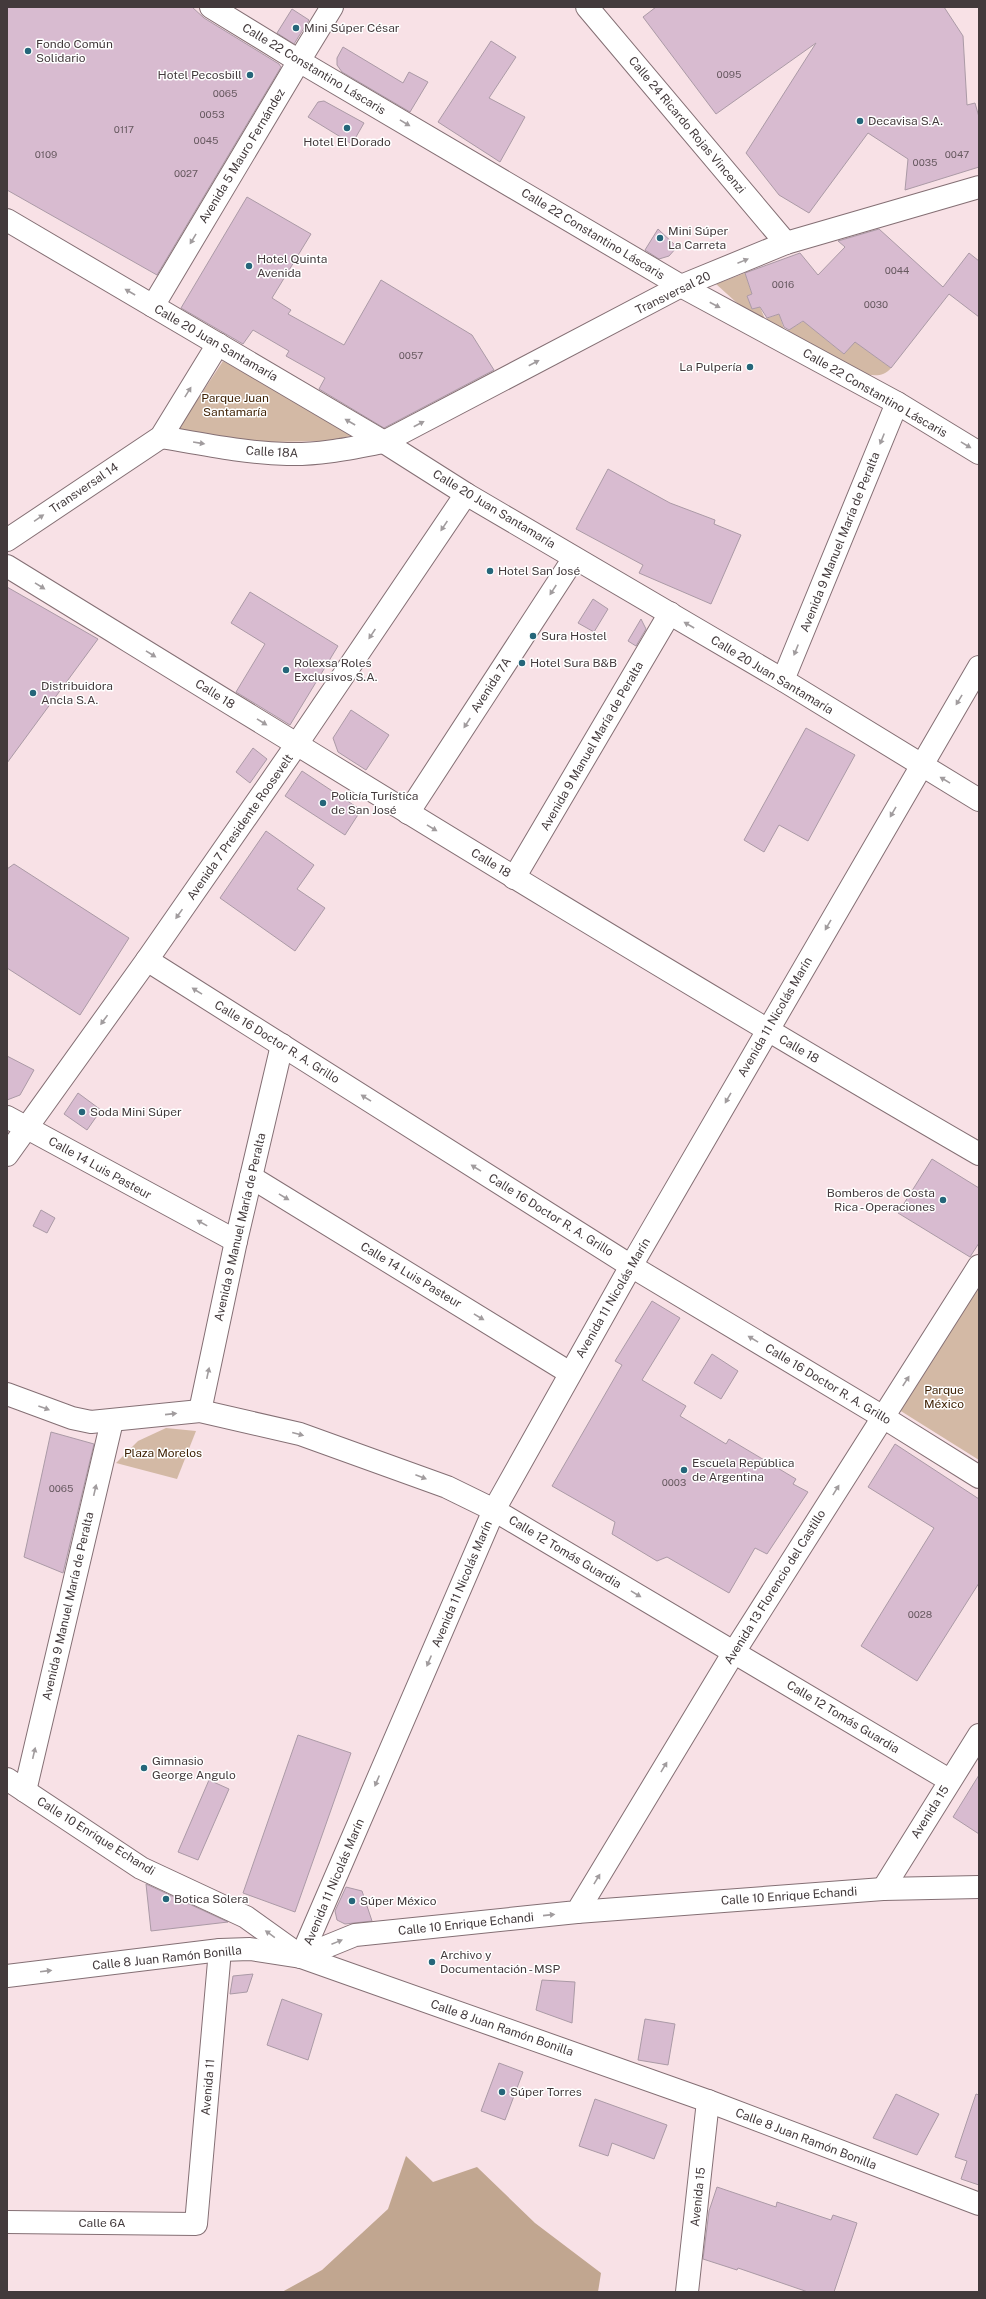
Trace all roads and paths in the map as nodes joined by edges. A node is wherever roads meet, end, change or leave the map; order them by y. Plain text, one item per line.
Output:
1 (211, 7) edge
2 (332, 7) edge
3 (587, 7) edge
4 (299, 61) junction
5 (979, 187) edge
6 (7, 220) edge
7 (786, 243) junction
8 (681, 286) junction
9 (153, 306) junction
10 (218, 344) junction
11 (897, 403) junction
12 (161, 437) junction
13 (384, 442) junction
14 (979, 453) edge
15 (466, 494) junction
16 (7, 540) edge
17 (574, 558) junction
18 (7, 566) edge
19 (670, 614) junction
20 (979, 667) edge
21 (783, 680) junction
22 (298, 744) junction
23 (920, 765) junction
24 (979, 800) edge
25 (408, 813) junction
26 (514, 878) junction
27 (147, 960) junction
28 (767, 1031) junction
29 (282, 1044) junction
30 (7, 1117) edge
31 (26, 1128) junction
32 (7, 1154) edge
33 (979, 1154) edge
34 (251, 1177) junction
35 (236, 1241) junction
36 (631, 1266) junction
37 (979, 1266) edge
38 (570, 1373) junction
39 (7, 1395) edge
40 (200, 1411) junction
41 (883, 1417) junction
42 (112, 1421) junction
43 (979, 1477) edge
44 (494, 1510) junction
45 (734, 1652) junction
46 (979, 1736) edge
47 (7, 1779) edge
48 (949, 1780) junction
49 (25, 1791) junction
50 (979, 1887) edge
51 (883, 1889) junction
52 (577, 1912) junction
53 (220, 1950) junction
54 (301, 1957) junction
55 (7, 1976) edge
56 (708, 2101) junction
57 (979, 2204) edge
58 (7, 2222) edge
59 (196, 2224) joint
60 (687, 2292) edge

1 - 4 street, Calle 22 Constantino Láscaris
2 - 4 street, Avenida 5 Mauro Fernández
3 - 7 street, Calle 24 Ricardo Rojas Vincenzi
4 -> 8 street, Calle 22 Constantino Láscaris
4 -> 9 street, Avenida 5 Mauro Fernández
5 - 7 street, Transversal 20
9 -> 6 street, Calle 20 Juan Santamaría
8 -> 7 street, Transversal 20
8 -> 11 street, Calle 22 Constantino Láscaris
13 -> 8 street, Transversal 20
9 - 10 street, Calle 20 Juan Santamaría
12 -> 10 street
13 -> 10 street, Calle 20 Juan Santamaría
11 -> 14 street, Calle 22 Constantino Láscaris
11 -> 21 street, Avenida 9 Manuel María de Peralta
12 -> 13 street, Calle 18A
16 -> 12 street, Transversal 14
13 - 15 street, Calle 20 Juan Santamaría
15 - 17 street, Calle 20 Juan Santamaría
15 -> 22 street, Avenida 7 Presidente Roosevelt
17 - 19 street, Calle 20 Juan Santamaría
17 -> 25 street, Avenida 7A
18 -> 22 street, Calle 18
21 -> 19 street, Calle 20 Juan Santamaría
19 - 26 street, Avenida 9 Manuel María de Peralta
20 -> 23 street, Avenida 11 Nicolás Marín
21 - 23 street, Calle 20 Juan Santamaría
22 - 25 street, Calle 18
22 -> 27 street, Avenida 7 Presidente Roosevelt
24 -> 23 street, Calle 20 Juan Santamaría
23 -> 28 street, Avenida 11 Nicolás Marín
25 -> 26 street, Calle 18
26 - 28 street, Calle 18
29 -> 27 street, Calle 16 Doctor R. A. Grillo
27 -> 31 street, Avenida 7 Presidente Roosevelt
28 - 33 street, Calle 18
28 -> 36 street, Avenida 11 Nicolás Marín
29 - 34 street, Avenida 9 Manuel María de Peralta
36 -> 29 street, Calle 16 Doctor R. A. Grillo
30 - 31 street, Calle 14 Luis Pasteur
31 - 32 street, Avenida 7 Presidente Roosevelt
35 -> 31 street, Calle 14 Luis Pasteur
34 - 35 street, Avenida 9 Manuel María de Peralta
34 -> 38 street, Calle 14 Luis Pasteur
40 -> 35 street, Avenida 9 Manuel María de Peralta
36 - 38 street, Avenida 11 Nicolás Marín
41 -> 36 street, Calle 16 Doctor R. A. Grillo
41 -> 37 street, Avenida 13 Florencio del Castillo
38 - 44 street, Avenida 11 Nicolás Marín
39 -> 42 street, Calle 12 Tomás Guardia
42 -> 40 street, Calle 12 Tomás Guardia
40 -> 44 street, Calle 12 Tomás Guardia
41 - 43 street, Calle 16 Doctor R. A. Grillo
45 -> 41 street, Avenida 13 Florencio del Castillo
49 -> 42 street, Avenida 9 Manuel María de Peralta
44 -> 45 street, Calle 12 Tomás Guardia
44 -> 54 street, Avenida 11 Nicolás Marín
45 - 48 street, Calle 12 Tomás Guardia
52 -> 45 street, Avenida 13 Florencio del Castillo
46 - 48 street, Avenida 15
47 - 49 street, Calle 10 Enrique Echandi
48 - 51 street, Avenida 15
54 -> 49 street, Calle 10 Enrique Echandi
50 - 51 street, Calle 10 Enrique Echandi
51 - 52 street, Calle 10 Enrique Echandi
54 -> 52 street, Calle 10 Enrique Echandi
53 - 54 street, Calle 8 Juan Ramón Bonilla
55 -> 53 street, Calle 8 Juan Ramón Bonilla
53 - 59 street, Avenida 11
54 - 56 street, Calle 8 Juan Ramón Bonilla
56 - 57 street, Calle 8 Juan Ramón Bonilla
56 - 60 street, Avenida 15
58 - 59 street, Calle 6A

